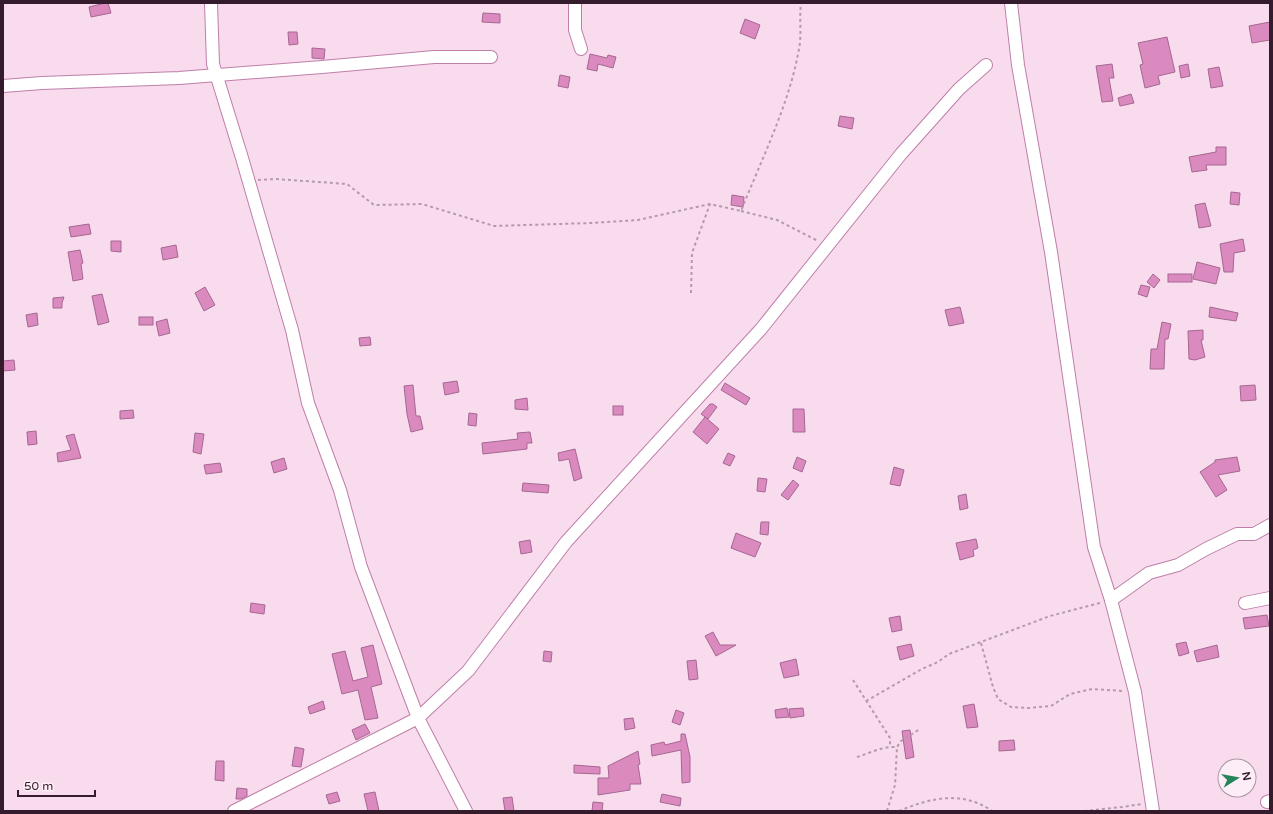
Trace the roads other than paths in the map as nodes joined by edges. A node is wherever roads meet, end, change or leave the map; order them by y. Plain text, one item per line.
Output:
1 (211, 3) edge
2 (575, 3) edge
3 (1011, 3) edge
4 (581, 49) dead end
5 (491, 57) dead end
6 (986, 65) dead end
7 (216, 75) junction
8 (3, 86) edge
9 (1270, 525) edge
10 (1270, 598) edge
11 (1111, 600) junction
12 (1245, 603) dead end
13 (418, 718) junction
14 (1152, 806) edge
15 (234, 811) edge
16 (466, 811) edge

1 - 7 street
2 - 4 street
3 - 11 street
5 - 7 street
6 - 13 street
7 - 8 street
7 - 13 street
9 - 11 street
10 - 12 street
11 - 14 street
13 - 15 street
13 - 16 street

